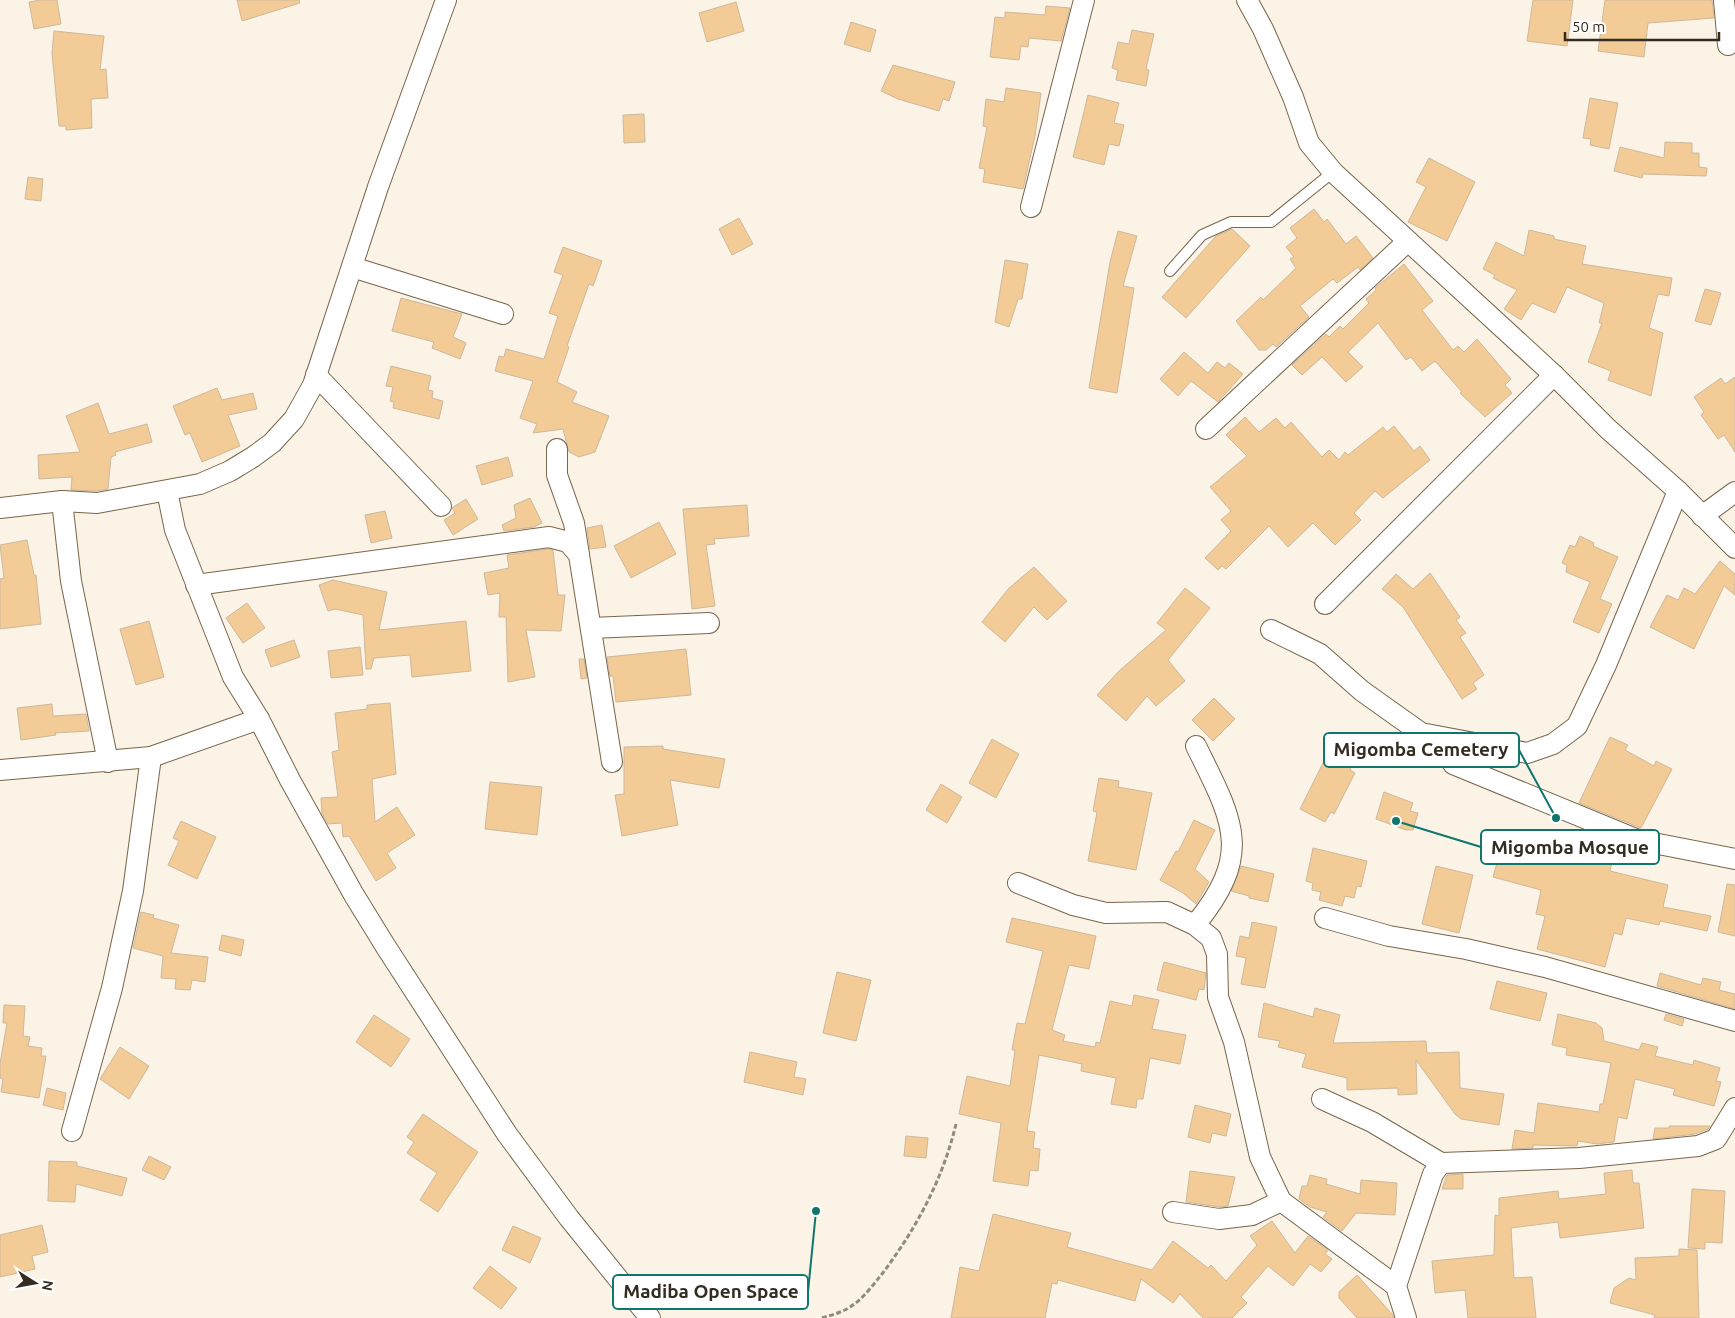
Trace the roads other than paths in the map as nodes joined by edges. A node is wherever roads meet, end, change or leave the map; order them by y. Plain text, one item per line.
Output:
1 (446, 0) edge
2 (1084, 0) edge
3 (1247, 0) edge
4 (1724, 0) edge
5 (1728, 45) dead end
6 (1333, 172) junction
7 (1031, 207) dead end
8 (1408, 241) junction
9 (352, 267) junction
10 (1170, 271) dead end
11 (502, 314) dead end
12 (316, 375) junction
13 (1554, 375) junction
14 (1206, 429) dead end
15 (557, 449) dead end
16 (167, 491) junction
17 (1678, 491) junction
18 (1735, 492) edge
19 (62, 501) junction
20 (441, 506) dead end
21 (0, 508) edge
22 (1702, 516) junction
23 (1735, 548) edge
24 (579, 555) junction
25 (196, 586) junction
26 (1325, 604) dead end
27 (709, 623) dead end
28 (591, 628) junction
29 (1271, 630) dead end
30 (259, 720) junction
31 (1196, 746) dead end
32 (151, 757) junction
33 (108, 762) junction
34 (612, 762) dead end
35 (1453, 764) dead end
36 (0, 770) edge
37 (1735, 860) edge
38 (1018, 883) dead end
39 (1326, 918) dead end
40 (1195, 925) junction
41 (1735, 1021) edge
42 (1322, 1099) dead end
43 (1735, 1108) edge
44 (72, 1131) dead end
45 (1442, 1163) junction
46 (1281, 1201) junction
47 (1174, 1212) dead end
48 (1396, 1286) junction
49 (650, 1318) edge
50 (1406, 1318) edge

1 - 9 street
2 - 7 street
3 - 6 street
4 - 5 street
6 - 8 street
6 - 10 lane
8 - 13 street
8 - 14 street
9 - 11 street
9 - 12 street
12 - 16 street
12 - 20 street
13 - 17 street
13 - 26 street
15 - 24 street
16 - 19 street
16 - 25 street
17 - 22 street
17 - 29 street
18 - 22 street
19 - 21 street
19 - 33 street
22 - 23 street
24 - 25 street
24 - 28 street
25 - 30 street
27 - 28 street
28 - 34 street
30 - 32 street
30 - 49 street
31 - 40 street
32 - 33 street
32 - 44 street
33 - 36 street
35 - 37 street
38 - 40 street
39 - 41 street
40 - 46 street
42 - 45 street
43 - 45 street
45 - 48 street
46 - 47 street
46 - 48 street
48 - 50 street

